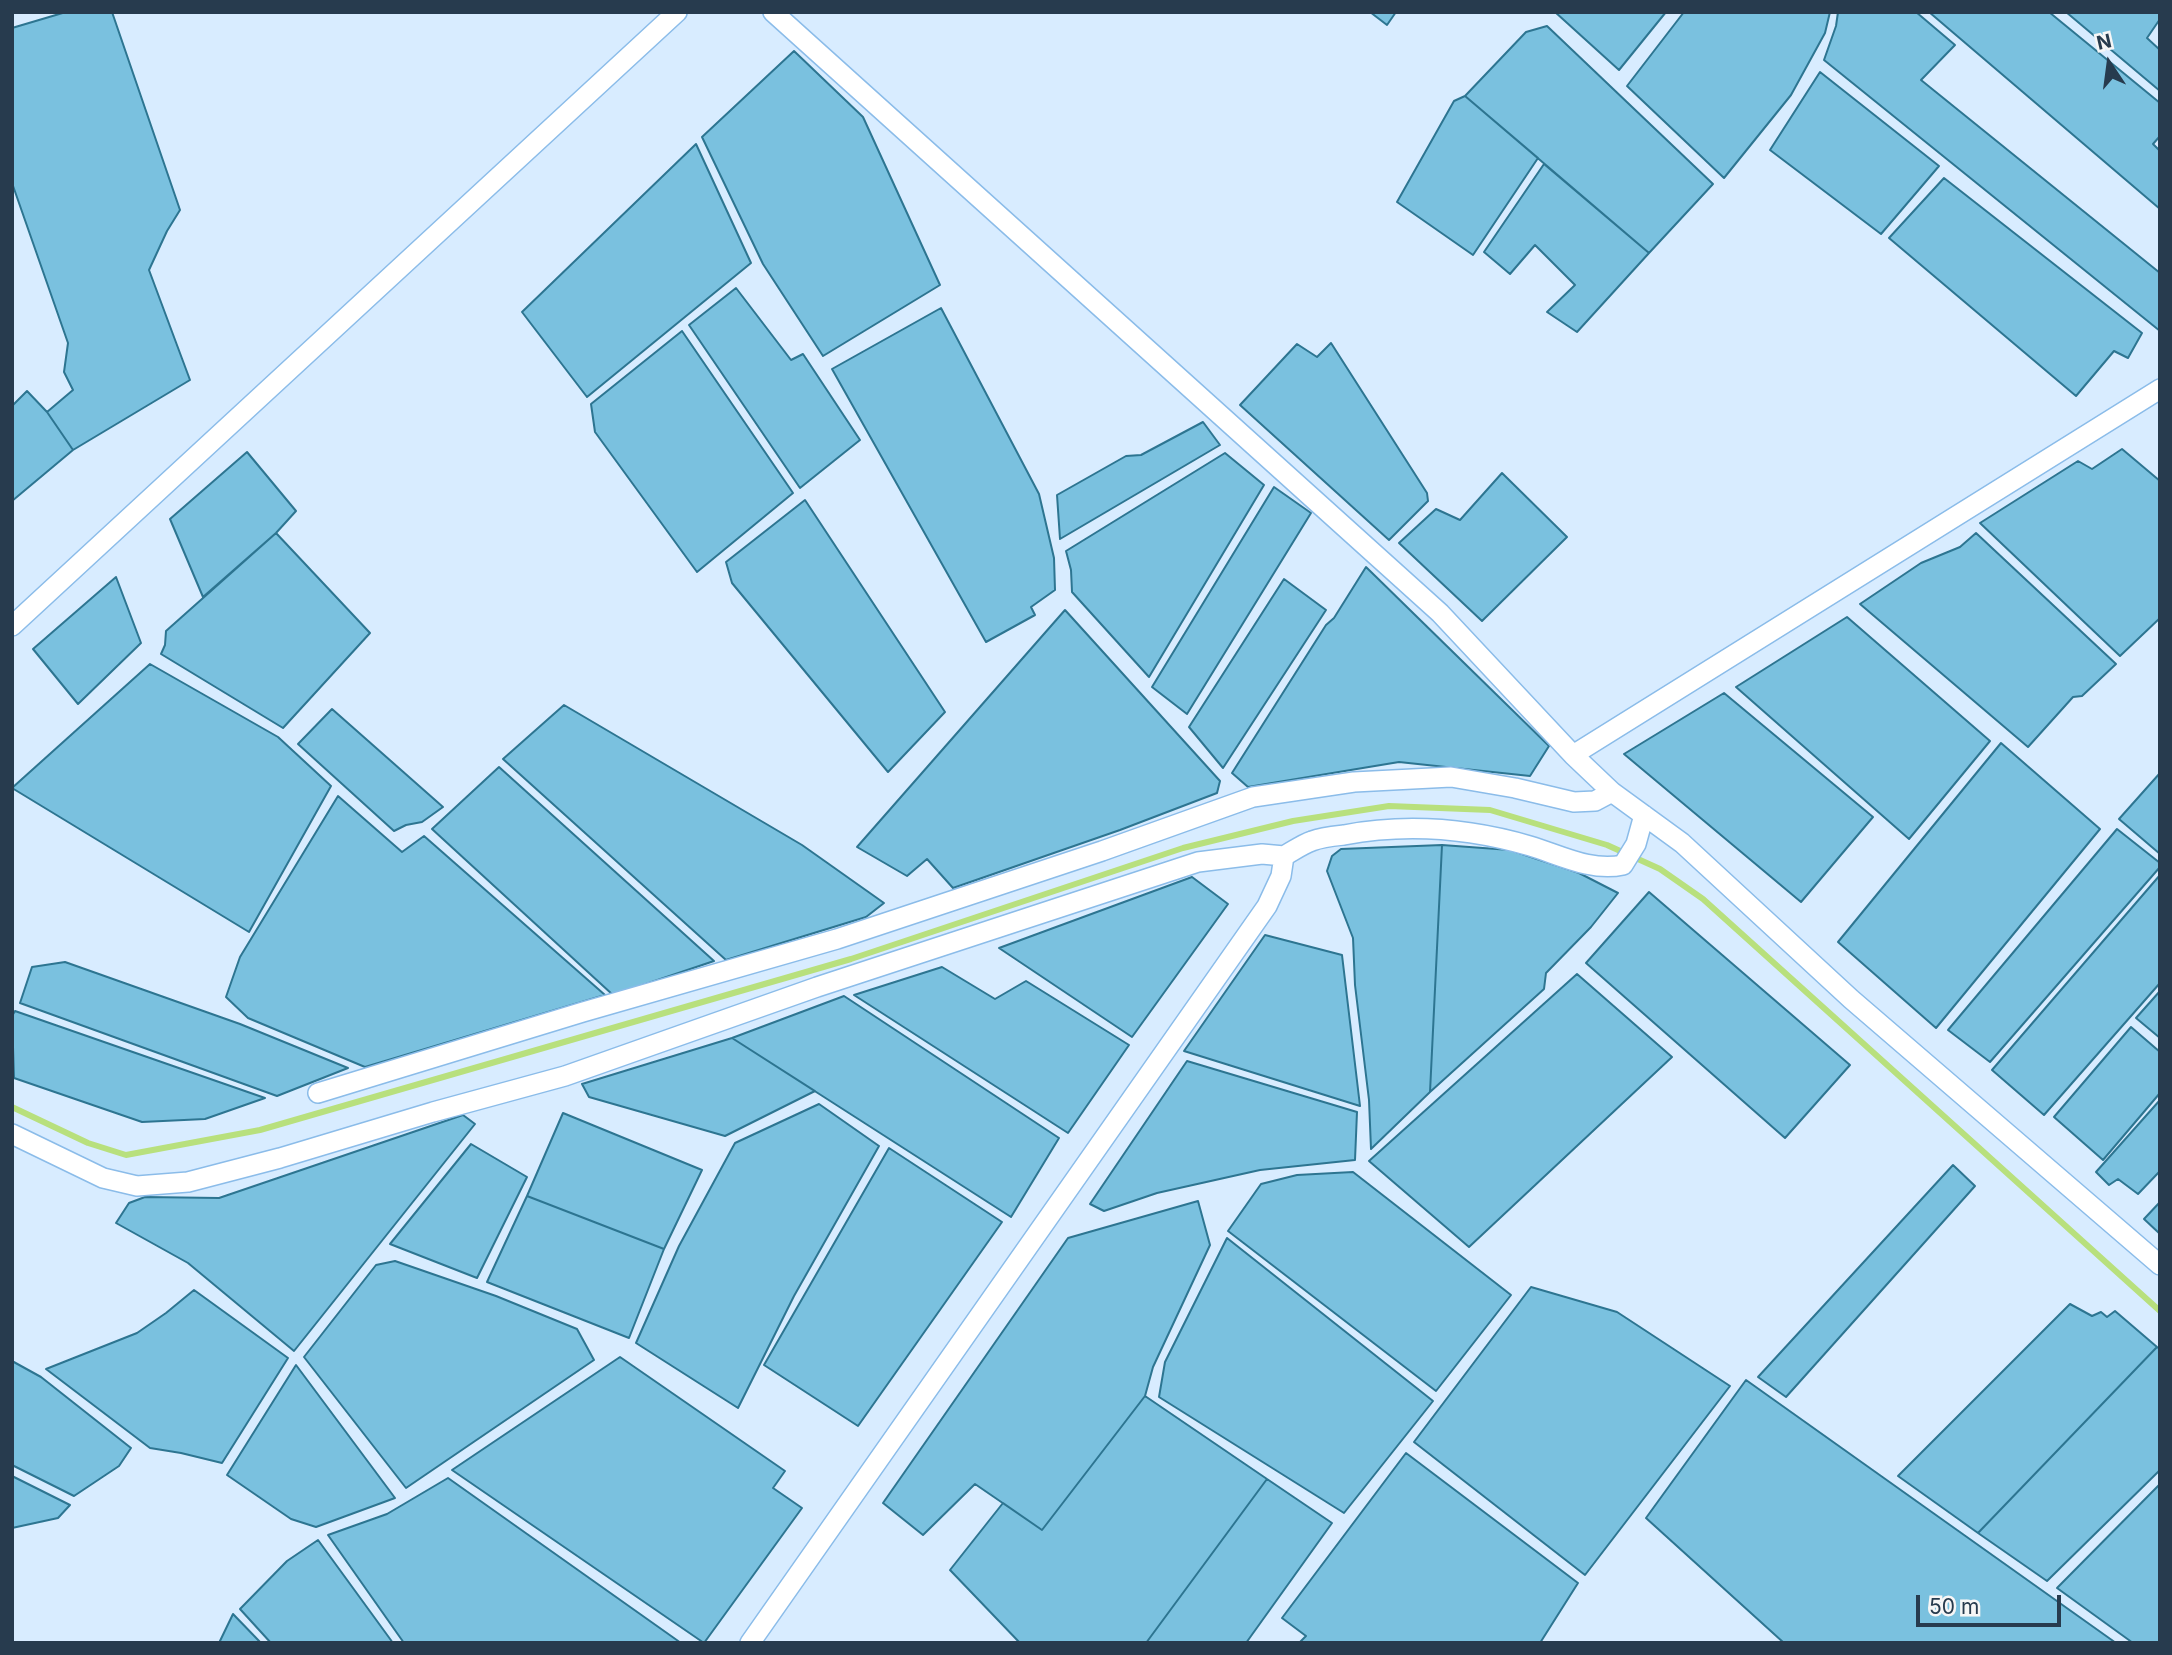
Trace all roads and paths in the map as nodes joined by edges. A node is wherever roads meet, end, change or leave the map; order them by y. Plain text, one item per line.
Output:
1 (677, 12) edge
2 (774, 12) edge
3 (2160, 389) edge
4 (12, 626) edge
5 (1573, 755) junction
6 (1612, 792) junction
7 (1644, 815) junction
8 (1284, 856) junction
9 (318, 1093) dead end
10 (12, 1134) edge
11 (2160, 1265) edge
12 (750, 1643) edge

1 - 4 street
2 - 5 street
3 - 5 street
5 - 6 street
6 - 7 street
6 - 9 street
7 - 8 street
7 - 11 street
8 - 10 street
8 - 12 street

